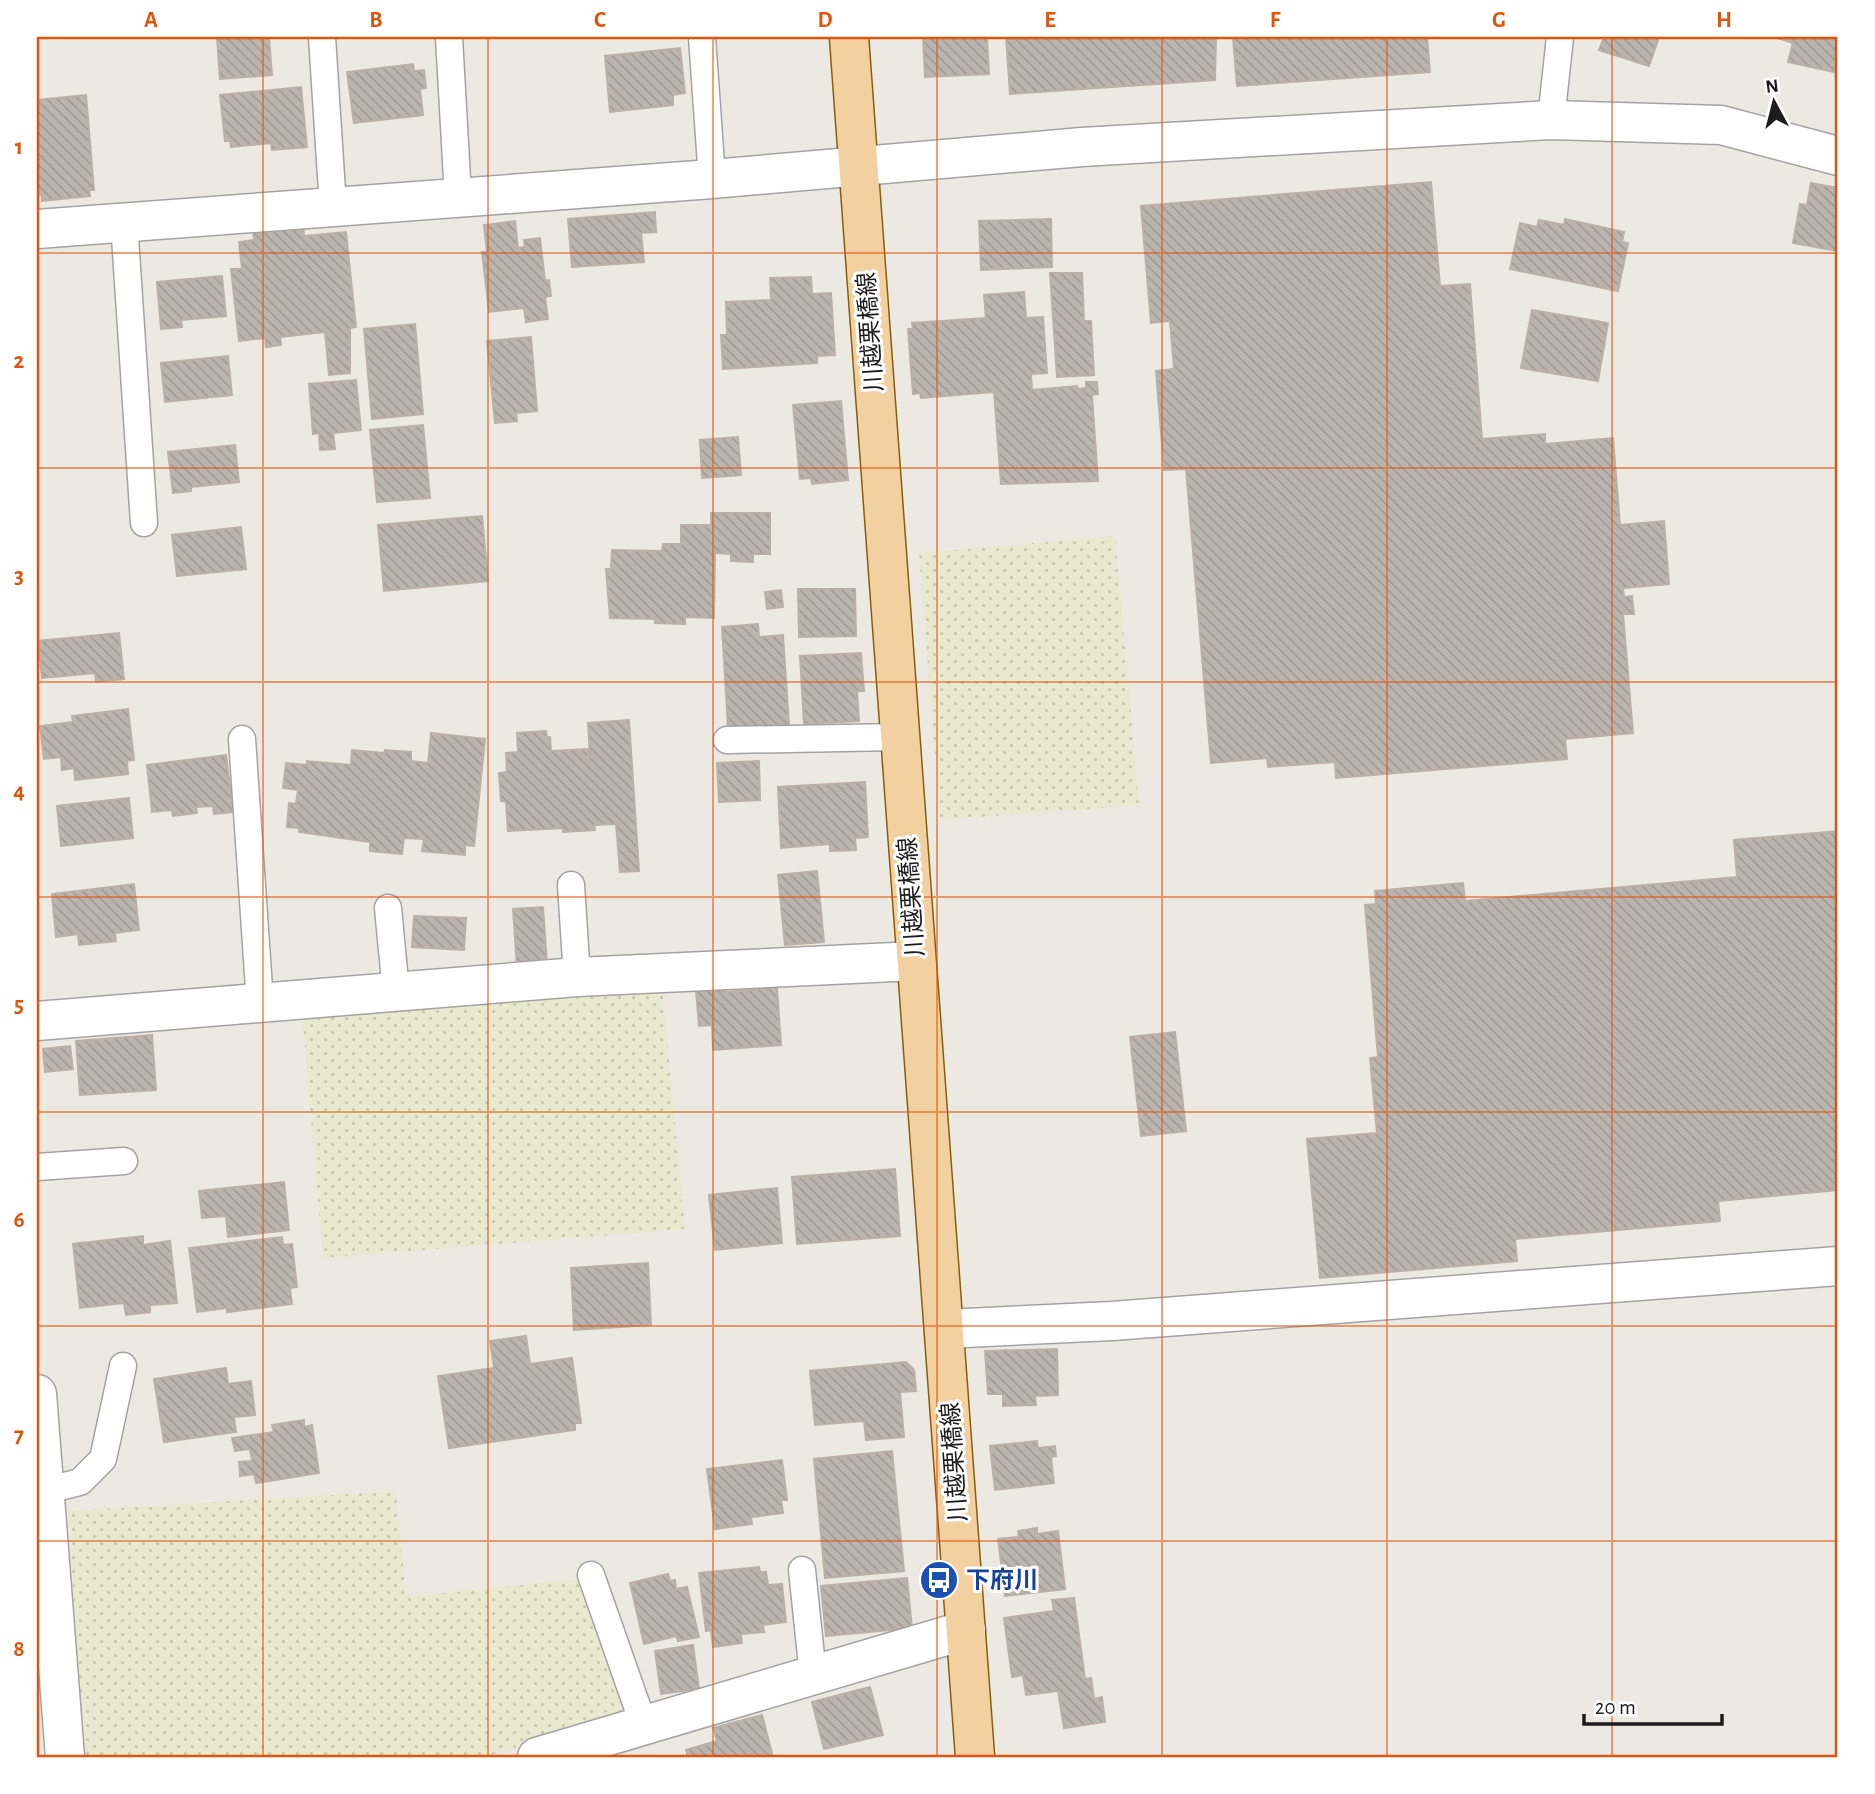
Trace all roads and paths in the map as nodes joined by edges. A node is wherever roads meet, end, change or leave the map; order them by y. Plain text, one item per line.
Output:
1 (322, 37) edge
2 (449, 37) edge
3 (702, 37) edge
4 (849, 37) edge
5 (1560, 37) edge
6 (1551, 120) junction
7 (1838, 156) edge
8 (858, 167) junction
9 (712, 178) junction
10 (458, 197) junction
11 (333, 207) junction
12 (124, 222) junction
13 (37, 229) edge
14 (144, 523) dead end
15 (898, 737) junction
16 (242, 738) dead end
17 (727, 740) dead end
18 (571, 885) dead end
19 (388, 908) dead end
20 (916, 961) junction
21 (577, 977) junction
22 (396, 992) junction
23 (260, 1003) junction
24 (37, 1021) edge
25 (124, 1161) dead end
26 (37, 1167) edge
27 (1838, 1266) edge
28 (945, 1329) junction
29 (123, 1366) dead end
30 (37, 1394) edge
31 (44, 1491) junction
32 (802, 1570) dead end
33 (591, 1576) dead end
34 (966, 1630) junction
35 (813, 1675) junction
36 (644, 1726) junction
37 (65, 1757) edge
38 (537, 1757) edge
39 (975, 1757) edge

1 - 11 lane
2 - 10 lane
3 - 9 lane
4 - 8 main road, 川越栗橋線
5 - 6 lane
6 - 7 street
6 - 8 street
8 - 9 street
8 - 15 main road, 川越栗橋線
9 - 10 street
10 - 11 street
11 - 12 street
12 - 13 street
12 - 14 lane
15 - 17 lane
15 - 20 main road, 川越栗橋線
16 - 23 lane
18 - 21 lane
19 - 22 lane
20 - 21 street
20 - 28 main road, 川越栗橋線
21 - 22 street
22 - 23 street
23 - 24 street
25 - 26 lane
27 - 28 street
28 - 34 main road, 川越栗橋線
29 - 31 lane
30 - 31 street
31 - 37 street
32 - 35 lane
33 - 36 lane
34 - 35 street
34 - 39 main road, 川越栗橋線
35 - 36 street
36 - 38 street

